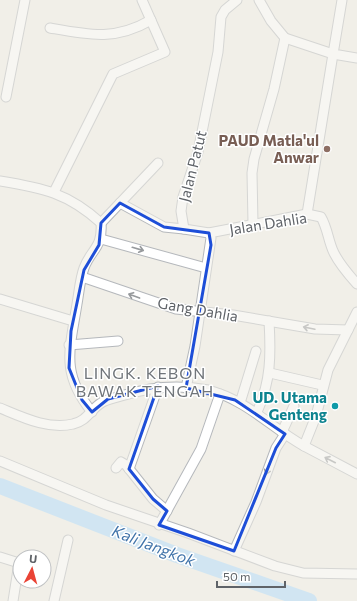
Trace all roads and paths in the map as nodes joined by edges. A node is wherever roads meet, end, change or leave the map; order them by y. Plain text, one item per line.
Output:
1 (25, 0) edge
2 (142, 0) edge
3 (237, 0) edge
4 (259, 0) edge
5 (342, 0) edge
6 (151, 20) junction
7 (50, 28) dead end
8 (285, 38) junction
9 (333, 54) junction
10 (357, 58) edge
11 (6, 97) dead end
12 (158, 163) dead end
13 (0, 181) edge
14 (54, 192) junction
15 (120, 203) junction
16 (307, 214) junction
17 (101, 223) junction
18 (253, 223) junction
19 (184, 229) junction
20 (209, 233) junction
21 (101, 239) junction
22 (206, 268) junction
23 (82, 277) junction
24 (357, 284) edge
25 (0, 299) edge
26 (199, 311) junction
27 (357, 312) edge
28 (73, 321) junction
29 (269, 321) junction
30 (348, 330) junction
31 (118, 341) dead end
32 (69, 345) junction
33 (256, 351) dead end
34 (270, 373) junction
35 (322, 385) junction
36 (158, 387) junction
37 (186, 388) junction
38 (220, 394) junction
39 (240, 403) junction
40 (294, 406) dead end
41 (0, 408) edge
42 (92, 412) junction
43 (257, 412) junction
44 (283, 433) junction
45 (304, 446) junction
46 (0, 461) edge
47 (116, 468) dead end
48 (129, 469) junction
49 (357, 474) edge
50 (167, 511) junction
51 (158, 525) junction
52 (68, 540) dead end
53 (234, 551) junction
54 (0, 557) edge
55 (12, 561) edge
56 (357, 574) edge
57 (15, 589) edge
58 (13, 601) edge
59 (54, 601) edge

1 - 11 street
2 - 6 street
3 - 19 street, Jalan Patut
4 - 8 street
5 - 9 street
6 - 7 street
6 - 14 street
8 - 9 street
8 - 18 street
9 - 10 street
9 - 16 street
12 - 15 street
13 - 14 street
14 - 17 street
15 - 17 street
15 - 19 street
16 - 18 street, Jalan Dahlia
16 - 24 street, Jalan Dahlia
17 - 21 street
18 - 20 street, Jalan Dahlia
19 - 20 street
20 - 22 street
21 -> 22 street
21 - 23 street
22 - 26 street
26 -> 23 street, Gang Dahlia
23 - 28 street
25 - 28 street
26 - 29 street, Gang Dahlia
26 - 37 street
27 - 30 street
28 - 32 street
30 -> 29 street, Gang Dahlia
29 - 34 street
30 - 35 street
31 - 32 street
32 - 42 street
33 - 39 street
34 - 35 street
34 - 43 street
35 - 45 street
36 - 37 street
36 - 42 street
36 - 48 street
37 - 38 street
38 - 39 street
38 - 50 street
39 - 43 street
40 - 44 street
41 - 42 street
43 - 44 street
44 - 45 street
44 -> 53 street
49 -> 45 street
46 - 51 street
47 - 48 street
48 - 50 street
50 - 51 street
51 - 53 street
52 - 59 street
53 - 56 street
54 - 55 street
57 - 58 street

